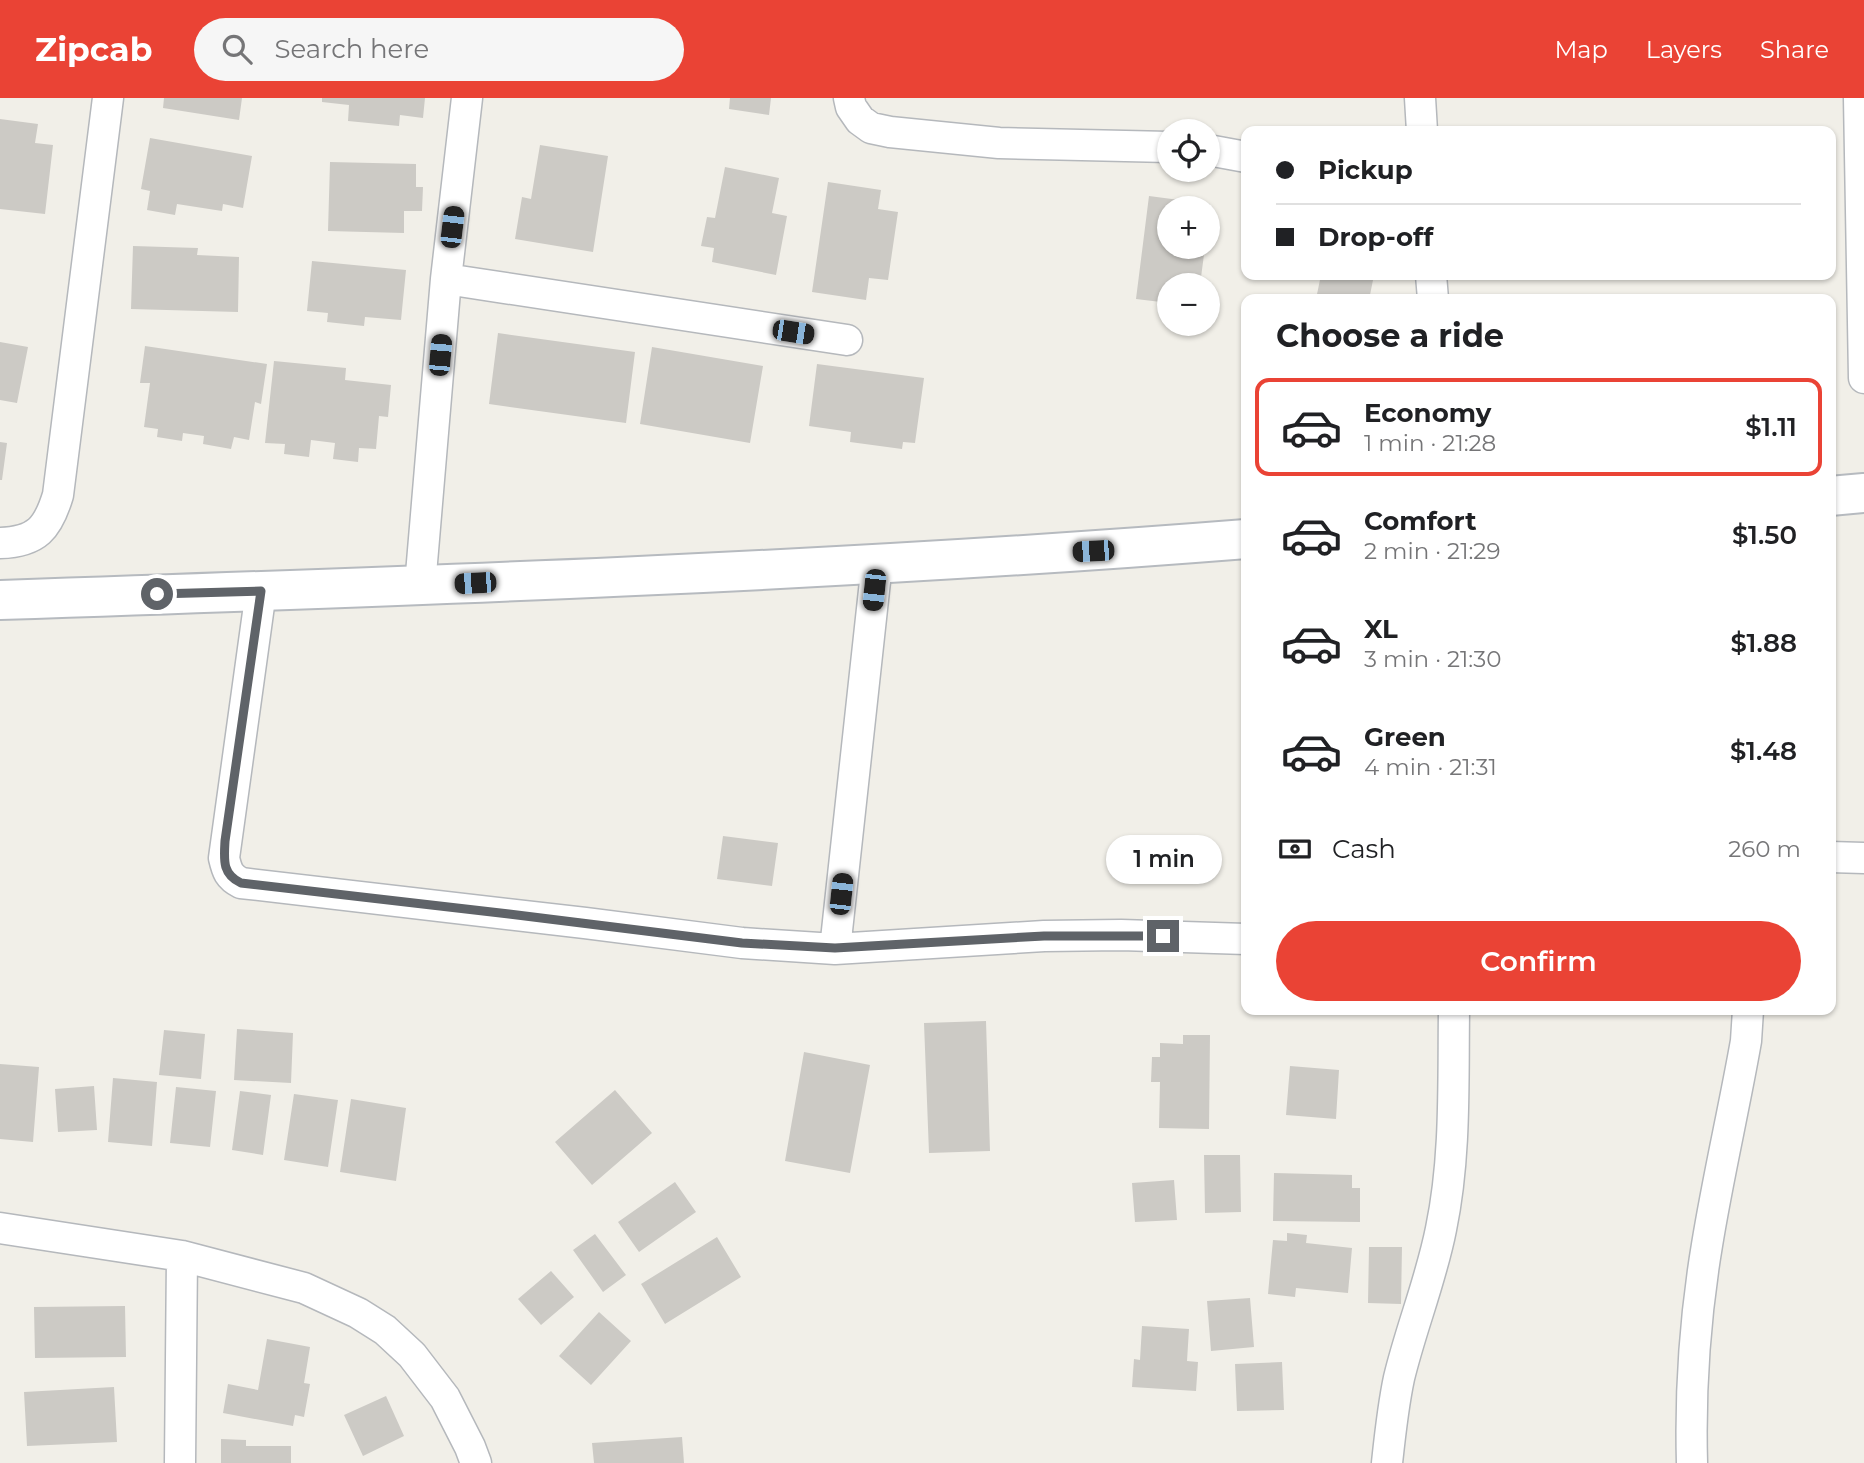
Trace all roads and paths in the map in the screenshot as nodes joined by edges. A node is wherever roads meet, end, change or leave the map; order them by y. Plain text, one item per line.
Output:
1 (108, 98) edge
2 (467, 98) edge
3 (849, 98) edge
4 (1420, 98) edge
5 (1858, 98) edge
6 (1422, 126) edge
7 (1157, 148) edge
8 (1220, 152) edge
9 (1241, 156) edge
10 (446, 279) junction
11 (847, 340) dead end
12 (1864, 378) edge
13 (1864, 494) edge
14 (1836, 496) edge
15 (1241, 539) edge
16 (0, 543) edge
17 (877, 563) junction
18 (420, 586) junction
19 (261, 591) junction
20 (0, 600) edge
21 (1836, 857) edge
22 (1864, 858) edge
23 (1241, 939) edge
24 (835, 948) junction
25 (1454, 1015) edge
26 (1748, 1015) edge
27 (0, 1228) edge
28 (182, 1256) junction
29 (180, 1463) edge
30 (476, 1463) edge
31 (1387, 1463) edge
32 (1692, 1463) edge

1 - 16 street
2 - 10 street
3 - 7 street
4 - 6 street
5 - 12 street
8 - 9 street
10 - 11 street
10 - 18 street
13 - 14 street
15 - 17 street
17 - 18 street
17 - 24 street
18 - 19 street
19 - 20 street
19 - 24 street
21 - 22 street
23 - 24 street
25 - 31 street
26 - 32 street
27 - 28 street
28 - 29 street
28 - 30 street

